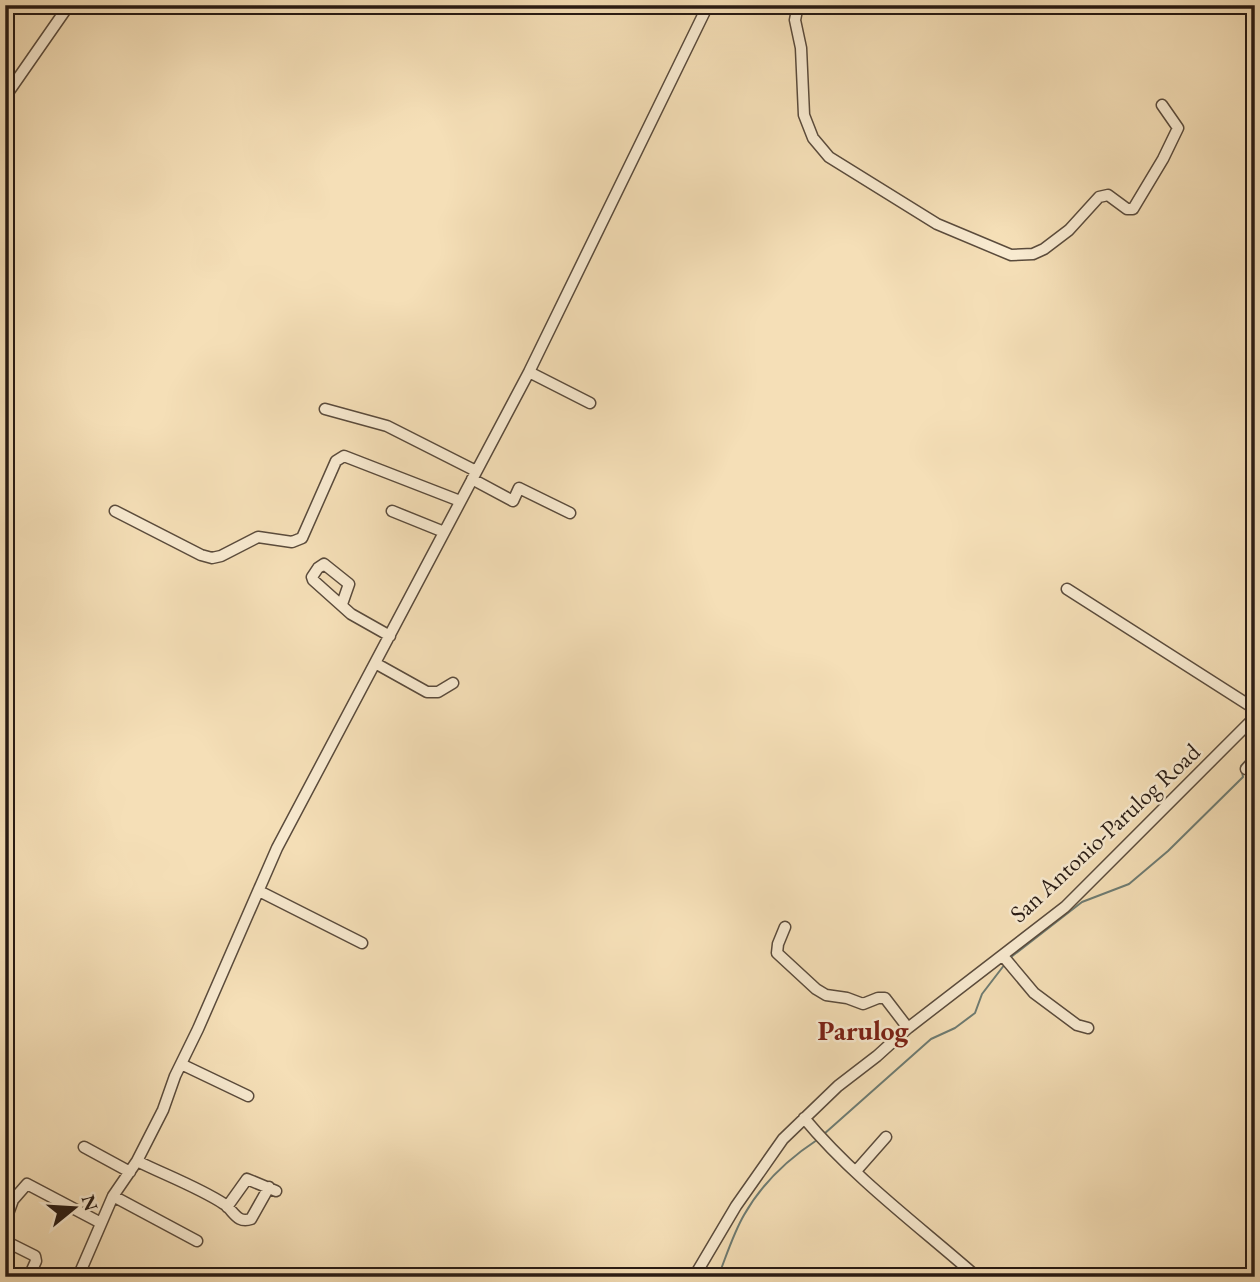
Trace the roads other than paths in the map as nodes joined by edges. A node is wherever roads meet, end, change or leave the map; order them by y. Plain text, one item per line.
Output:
1 (69, 5) edge
2 (708, 5) edge
3 (798, 5) edge
4 (5, 97) edge
5 (1162, 105) dead end
6 (529, 372) junction
7 (590, 404) dead end
8 (325, 409) dead end
9 (474, 475) junction
10 (460, 501) junction
11 (116, 511) dead end
12 (392, 511) dead end
13 (570, 513) dead end
14 (444, 532) junction
15 (1067, 589) dead end
16 (342, 604) dead end
17 (390, 636) junction
18 (375, 663) junction
19 (453, 683) dead end
20 (1255, 709) edge
21 (1255, 717) edge
22 (1255, 759) edge
23 (1246, 769) dead end
24 (259, 891) junction
25 (785, 927) dead end
26 (362, 943) dead end
27 (1005, 960) junction
28 (908, 1028) junction
29 (1088, 1028) dead end
30 (181, 1064) junction
31 (248, 1096) dead end
32 (804, 1118) junction
33 (887, 1137) dead end
34 (84, 1147) dead end
35 (137, 1161) junction
36 (856, 1171) junction
37 (130, 1172) junction
38 (113, 1196) junction
39 (227, 1207) junction
40 (5, 1222) edge
41 (101, 1223) junction
42 (5, 1241) edge
43 (197, 1241) dead end
44 (43, 1277) edge
45 (78, 1277) edge
46 (695, 1277) edge
47 (977, 1277) edge

1 - 4 street
2 - 6 street
3 - 5 street
6 - 7 street
6 - 9 street
8 - 9 street
9 - 10 street
9 - 13 street
10 - 11 street
10 - 14 street
12 - 14 street
14 - 17 street
15 - 20 street
16 - 17 street
17 - 18 street
18 - 19 street
18 - 24 street
21 - 27 street, San Antonio-Parulog Road
22 - 23 street
24 - 26 street
24 - 30 street
25 - 28 street
27 - 28 street, San Antonio-Parulog Road
27 - 29 street
28 - 32 street, San Antonio-Parulog Road
30 - 31 street
30 - 35 street
32 - 36 street
32 - 46 street, San Antonio-Parulog Road
33 - 36 street
34 - 37 street
35 - 37 street
35 - 39 street
36 - 47 street
37 - 38 street
38 - 41 street
38 - 43 street
39 - 39 street
40 - 41 street
41 - 45 street
42 - 44 street

